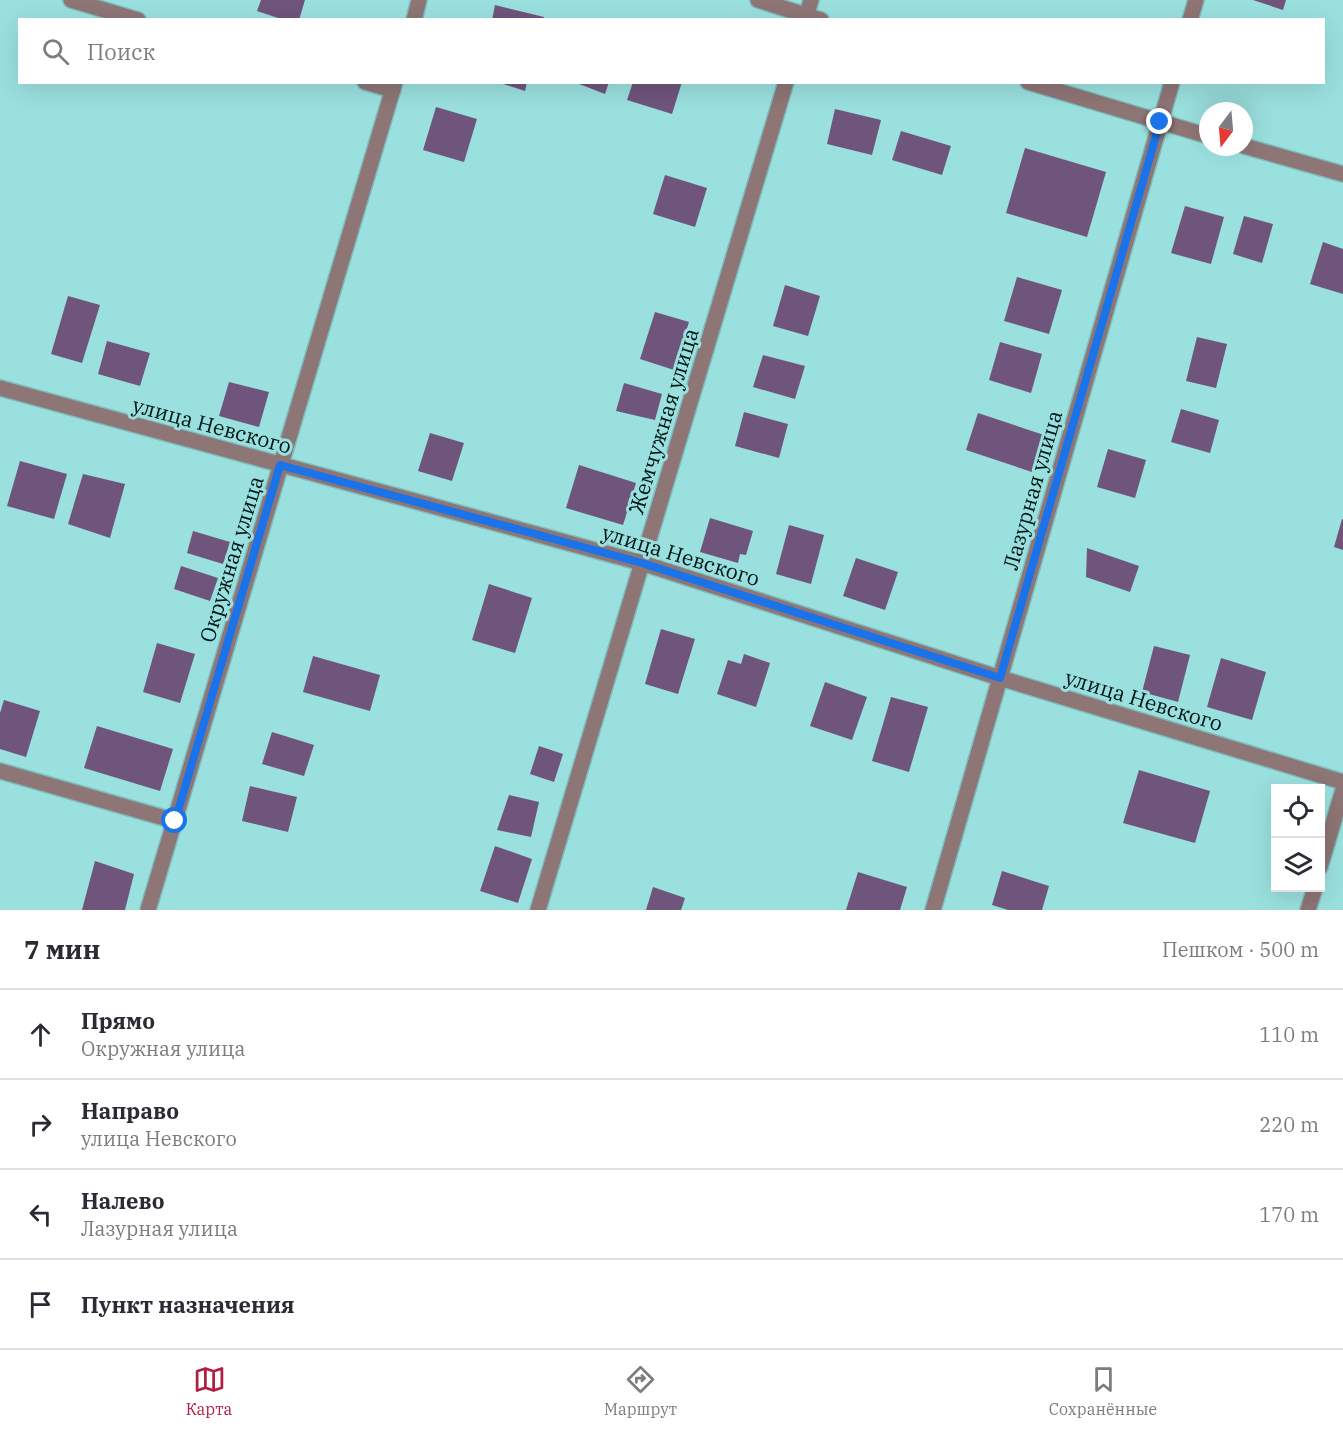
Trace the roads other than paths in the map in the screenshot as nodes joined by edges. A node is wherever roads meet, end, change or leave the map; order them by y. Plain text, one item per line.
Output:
1 (71, 0) edge
2 (419, 0) edge
3 (758, 0) edge
4 (811, 0) edge
5 (1196, 0) edge
6 (131, 18) edge
7 (414, 18) edge
8 (811, 18) edge
9 (1191, 18) edge
10 (785, 84) edge
11 (1035, 84) edge
12 (1171, 84) edge
13 (394, 86) edge
14 (1160, 122) junction
15 (1199, 133) edge
16 (1253, 149) edge
17 (1343, 174) edge
18 (0, 388) edge
19 (280, 465) junction
20 (642, 563) junction
21 (1000, 678) junction
22 (0, 771) edge
23 (1343, 782) edge
24 (1343, 790) edge
25 (175, 821) junction
26 (1325, 850) edge
27 (1314, 892) edge
28 (147, 910) edge
29 (538, 910) edge
30 (933, 910) edge
31 (1308, 910) edge

1 - 6 street
2 - 7 street
3 - 8 street
4 - 8 street
5 - 9 street
10 - 20 street, Жемчужная улица
11 - 14 street
12 - 14 street, Лазурная улица
13 - 19 street, Окружная улица
14 - 15 street
14 - 21 street, Лазурная улица
16 - 17 street
18 - 19 street, улица Невского
19 - 20 street, улица Невского
19 - 25 street, Окружная улица
20 - 21 street, улица Невского
20 - 29 street, Жемчужная улица
21 - 23 street, улица Невского
21 - 30 street, Лазурная улица
22 - 25 street
24 - 26 street
25 - 28 street, Окружная улица
27 - 31 street

